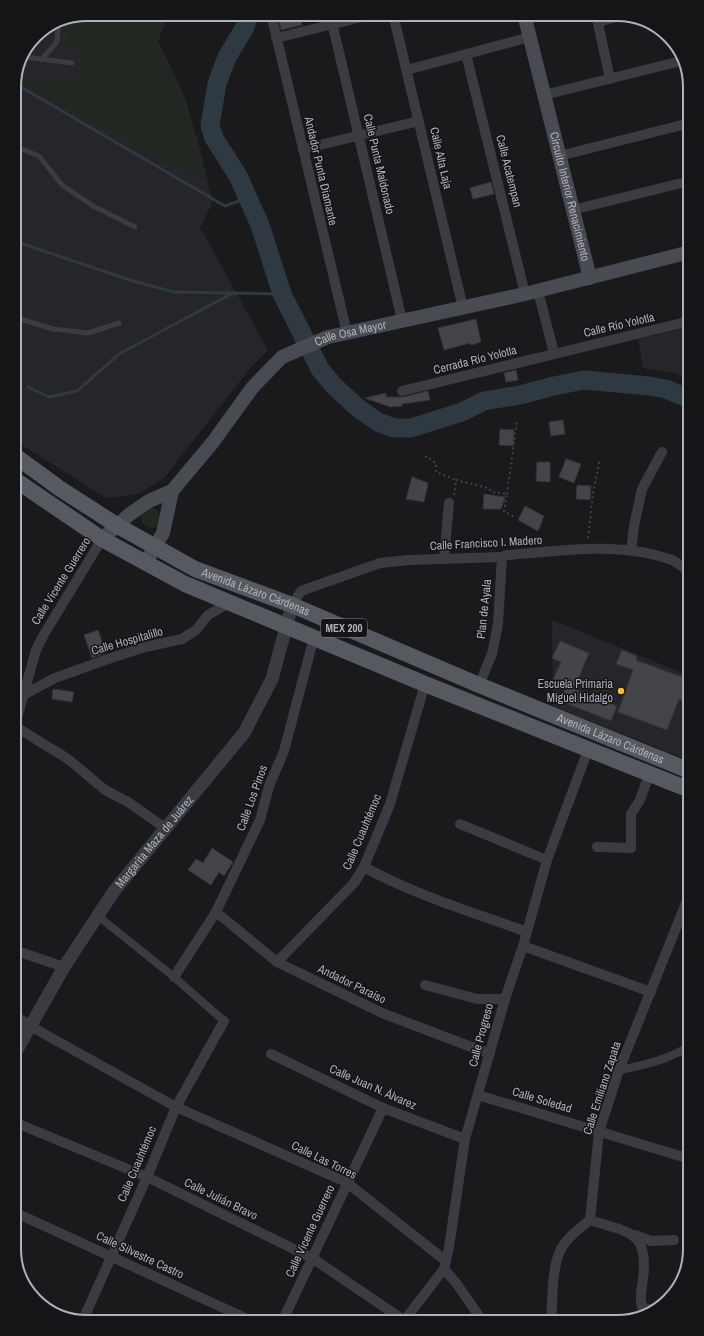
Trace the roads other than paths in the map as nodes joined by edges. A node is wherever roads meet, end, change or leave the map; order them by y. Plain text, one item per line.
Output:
1 (272, 21) edge
2 (332, 21) edge
3 (345, 21) edge
4 (395, 21) edge
5 (526, 21) edge
6 (598, 21) edge
7 (333, 24) junction
8 (59, 28) edge
9 (530, 37) junction
10 (276, 38) junction
11 (466, 54) junction
12 (28, 57) edge
13 (41, 60) junction
14 (678, 62) edge
15 (72, 63) dead end
16 (407, 70) junction
17 (610, 79) junction
18 (544, 95) junction
19 (419, 121) junction
20 (683, 125) edge
21 (359, 136) junction
22 (21, 149) edge
23 (303, 149) junction
24 (559, 156) junction
25 (683, 183) edge
26 (572, 210) junction
27 (135, 227) dead end
28 (683, 254) edge
29 (590, 278) junction
30 (532, 293) junction
31 (463, 308) junction
32 (21, 319) edge
33 (402, 320) junction
34 (119, 323) dead end
35 (683, 323) edge
36 (347, 333) junction
37 (554, 353) junction
38 (402, 391) dead end
39 (662, 452) dead end
40 (21, 460) edge
41 (21, 484) edge
42 (172, 491) junction
43 (449, 503) road end
44 (118, 526) junction
45 (102, 539) junction
46 (156, 546) junction
47 (631, 550) junction
48 (502, 557) junction
49 (444, 559) junction
50 (146, 562) junction
51 (683, 567) edge
52 (229, 603) junction
53 (292, 605) junction
54 (287, 626) junction
55 (314, 637) junction
56 (425, 684) junction
57 (479, 685) junction
58 (21, 693) edge
59 (25, 694) junction
60 (21, 708) edge
61 (21, 732) edge
62 (588, 750) junction
63 (683, 768) edge
64 (649, 774) junction
65 (683, 787) edge
66 (460, 824) dead end
67 (165, 828) junction
68 (597, 847) dead end
69 (547, 860) junction
70 (364, 867) junction
71 (683, 910) edge
72 (216, 912) junction
73 (98, 916) junction
74 (527, 932) junction
75 (523, 946) junction
76 (21, 952) edge
77 (277, 962) junction
78 (64, 967) junction
79 (174, 977) junction
80 (425, 985) dead end
81 (651, 992) junction
82 (505, 999) junction
83 (21, 1020) edge
84 (224, 1020) joint
85 (30, 1026) junction
86 (21, 1042) edge
87 (683, 1050) edge
88 (271, 1054) dead end
89 (490, 1054) junction
90 (619, 1070) junction
91 (478, 1094) junction
92 (176, 1107) junction
93 (383, 1108) junction
94 (21, 1125) edge
95 (599, 1132) junction
96 (465, 1139) junction
97 (683, 1157) edge
98 (147, 1177) junction
99 (346, 1182) junction
100 (21, 1215) edge
101 (590, 1220) junction
102 (632, 1234) junction
103 (674, 1240) dead end
104 (111, 1256) junction
105 (312, 1258) junction
106 (445, 1265) junction
107 (646, 1308) edge
108 (85, 1315) edge
109 (239, 1315) edge
110 (285, 1315) edge
111 (395, 1315) edge
112 (408, 1315) edge
113 (478, 1315) edge
114 (552, 1315) edge

1 - 10 street, Andador Punta Diamante
2 - 7 street, Calle Punta Maldonado
3 - 7 street
4 - 16 street, Calle Alta Laja
5 - 9 main road, Circuito Interior Renacimiento
6 - 17 street
7 - 10 street
7 - 21 street, Calle Punta Maldonado
8 - 13 lane
9 - 11 street
9 - 18 main road, Circuito Interior Renacimiento
10 - 23 street, Andador Punta Diamante
11 - 16 street
11 - 30 street, Calle Acatempan
12 - 13 lane
13 - 15 lane
14 - 17 street
16 - 19 street, Calle Alta Laja
17 - 18 street
18 - 24 main road, Circuito Interior Renacimiento
19 - 21 street
19 - 31 street, Calle Alta Laja
20 - 24 street
21 - 23 street
21 - 33 street, Calle Punta Maldonado
22 - 27 lane
23 - 36 street, Andador Punta Diamante
24 - 26 main road, Circuito Interior Renacimiento
25 - 26 street
26 - 29 main road, Circuito Interior Renacimiento
28 - 29 main road
29 - 30 main road, Calle Osa Mayor
30 - 31 main road, Calle Osa Mayor
30 - 37 street, Calle Acatempan
31 - 33 main road, Calle Osa Mayor
32 - 34 lane
33 - 36 main road, Calle Osa Mayor
35 - 37 street, Calle Río Yolotla
36 - 42 main road, Calle Osa Mayor
37 - 38 street, Cerrada Río Yolotla
39 - 47 street
40 - 44 main road, Avenida Lázaro Cárdenas / MEX 200
41 - 45 main road, Avenida Lázaro Cárdenas / MEX 200
42 - 44 main road, Calle Osa Mayor
42 - 46 main road, Calle Osa Mayor
43 - 49 street
44 - 45 main road, Calle Osa Mayor
44 - 46 main road, Avenida Lázaro Cárdenas / MEX 200
45 - 50 main road, Avenida Lázaro Cárdenas / MEX 200
45 - 59 street, Calle Vicente Guerrero
46 - 50 main road, Calle Osa Mayor
46 - 53 main road, Avenida Lázaro Cárdenas / MEX 200
47 - 48 street, Calle Francisco I. Madero
47 - 51 street, Calle Francisco I. Madero
48 - 49 street, Calle Francisco I. Madero
48 - 57 street, Plan de Ayala
49 - 53 street, Calle Francisco I. Madero
50 - 52 main road, Avenida Lázaro Cárdenas / MEX 200
52 - 54 main road, Avenida Lázaro Cárdenas / MEX 200
52 - 59 street, Calle Hospitalillo
53 - 54 street, Margarita Maza de Juárez
53 - 57 main road, Avenida Lázaro Cárdenas / MEX 200
54 - 55 main road, Avenida Lázaro Cárdenas / MEX 200
54 - 67 street, Margarita Maza de Juárez
55 - 56 main road, Avenida Lázaro Cárdenas / MEX 200
55 - 72 street, Calle Los Pinos
56 - 62 main road, Avenida Lázaro Cárdenas / MEX 200
56 - 70 street, Calle Cuauhtémoc
57 - 63 main road, Avenida Lázaro Cárdenas / MEX 200
58 - 59 street
59 - 60 street, Calle Vicente Guerrero
61 - 67 street
62 - 64 main road, Avenida Lázaro Cárdenas / MEX 200
62 - 69 street, Calle Progreso
64 - 65 main road, Avenida Lázaro Cárdenas / MEX 200
64 - 68 street
66 - 69 street
67 - 73 street, Margarita Maza de Juárez
69 - 74 street, Calle Progreso
70 - 74 street
70 - 77 street, Calle Cuauhtémoc
71 - 81 street, Calle Emiliano Zapata
72 - 77 street, Andador Paraíso
72 - 79 street, Calle Los Pinos
73 - 78 street, Margarita Maza de Juárez
73 - 79 street
74 - 75 street, Calle Progreso
75 - 81 street
75 - 82 street, Calle Progreso
76 - 78 street
77 - 89 street, Andador Paraíso
78 - 85 street, Margarita Maza de Juárez
79 - 84 street
80 - 82 street
81 - 90 street, Calle Emiliano Zapata
82 - 89 street, Calle Progreso
83 - 85 street
84 - 92 street, Calle Cuauhtémoc
85 - 86 street, Margarita Maza de Juárez
85 - 92 street
87 - 90 street
88 - 93 street, Calle Juan N. Álvarez
89 - 91 street, Calle Progreso
90 - 95 street, Calle Emiliano Zapata
91 - 95 street, Calle Soledad
91 - 96 street, Calle Progreso
92 - 98 street, Calle Cuauhtémoc
92 - 99 street, Calle Las Torres
93 - 96 street, Calle Juan N. Álvarez
93 - 99 street, Calle Vicente Guerrero
94 - 98 street, Calle Julián Bravo
95 - 97 street, Calle Soledad
95 - 101 street, Calle Emiliano Zapata
96 - 106 street, Calle Progreso
98 - 104 street, Calle Cuauhtémoc
98 - 105 street, Calle Julián Bravo
99 - 105 street, Calle Vicente Guerrero
99 - 106 street, Calle Las Torres
100 - 104 street, Calle Silvestre Castro
101 - 102 street
101 - 114 street
102 - 103 street
102 - 107 street
104 - 108 street, Calle Cuauhtémoc
104 - 109 street, Calle Silvestre Castro
105 - 110 street, Calle Vicente Guerrero
105 - 111 street, Calle Julián Bravo
106 - 112 street, Calle Progreso
106 - 113 street, Calle Las Torres

